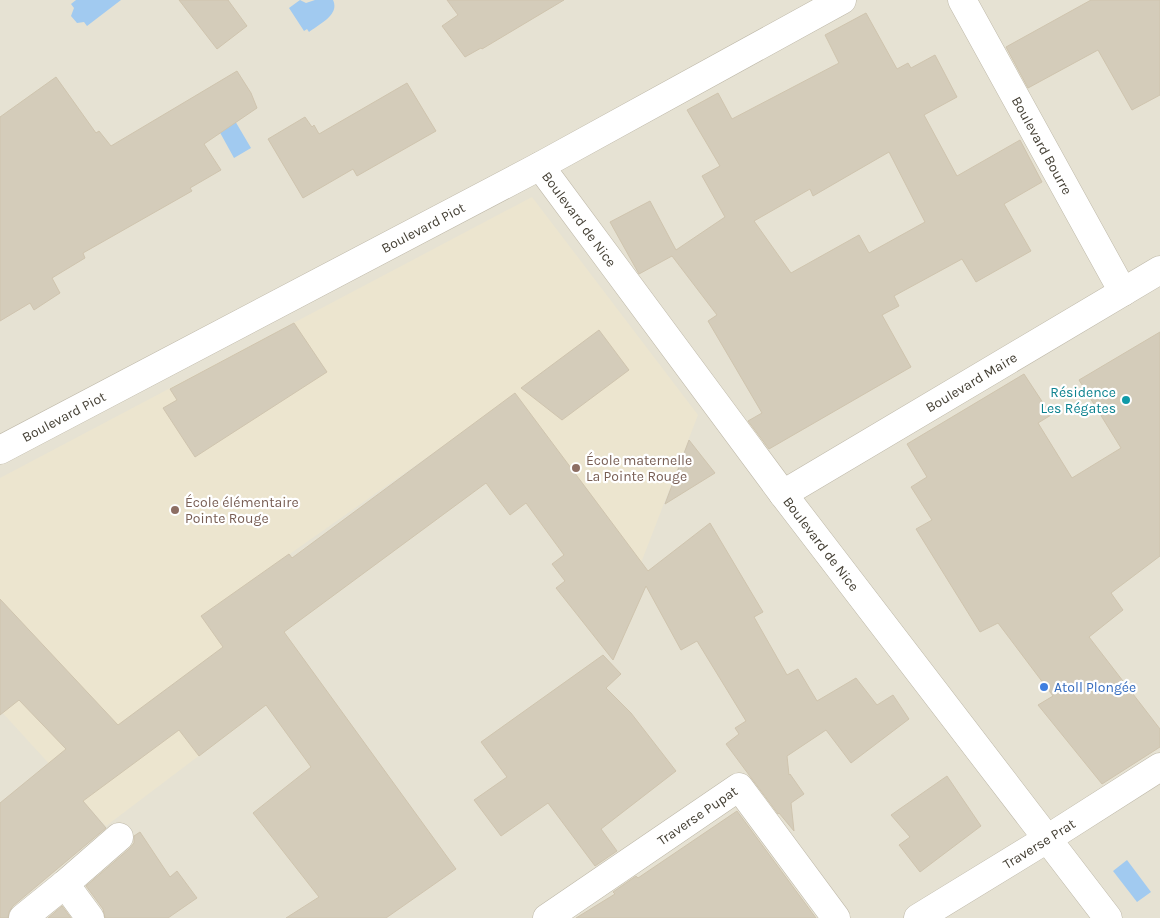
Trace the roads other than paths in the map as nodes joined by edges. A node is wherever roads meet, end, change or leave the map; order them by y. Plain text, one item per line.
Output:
1 (842, 0) edge
2 (962, 0) edge
3 (540, 166) junction
4 (1160, 270) edge
5 (1123, 292) junction
6 (0, 450) edge
7 (783, 494) junction
8 (1160, 768) edge
9 (118, 837) dead end
10 (1047, 839) junction
11 (65, 884) junction
12 (23, 918) edge
13 (90, 918) edge
14 (547, 918) edge
15 (836, 918) edge
16 (918, 918) edge
17 (1108, 918) edge

1 - 3 street, Boulevard Piot
2 - 5 street, Boulevard Bourre
3 - 6 street, Boulevard Piot
3 - 7 street, Boulevard de Nice
4 - 5 street, Boulevard Maire
5 - 7 street, Boulevard Maire
7 - 10 street, Boulevard de Nice
8 - 10 street, Traverse Prat
9 - 11 street
10 - 16 street, Traverse Prat
10 - 17 street, Boulevard de Nice
11 - 12 street
11 - 13 street
14 - 15 street, Traverse Pupat

